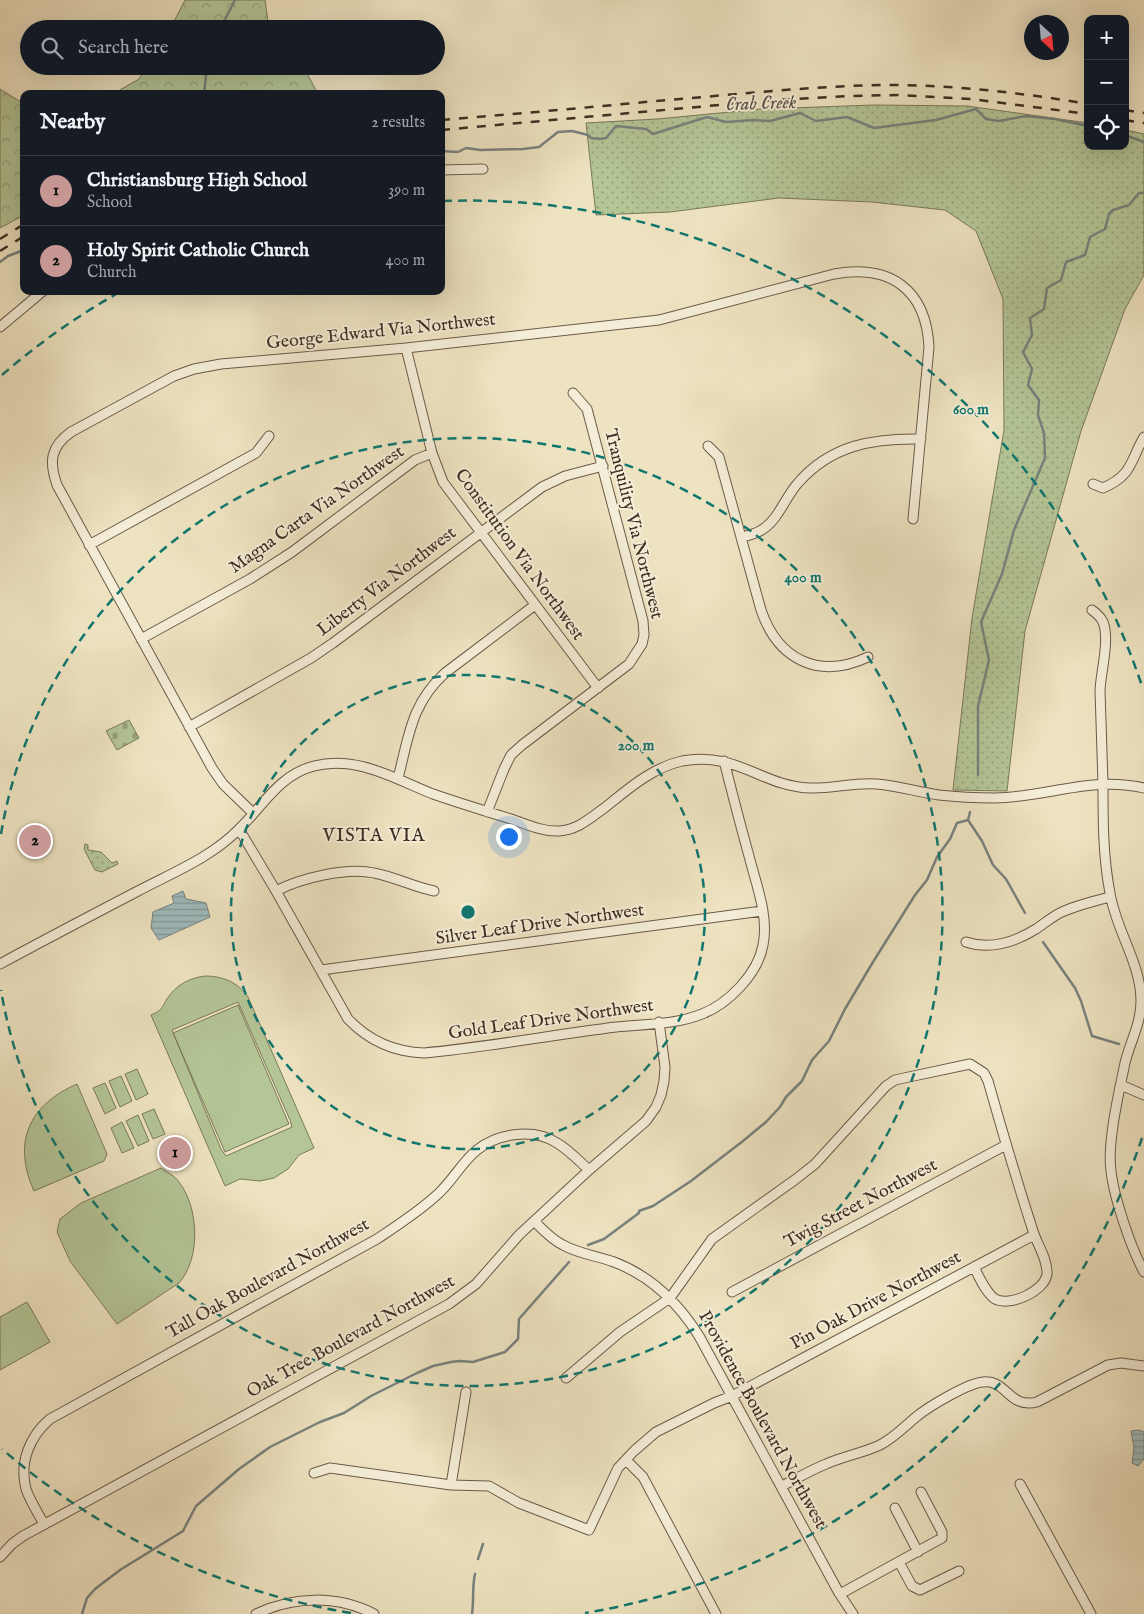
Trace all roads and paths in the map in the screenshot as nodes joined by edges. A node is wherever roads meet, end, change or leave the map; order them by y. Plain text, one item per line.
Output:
1 (483, 169) dead end
2 (445, 170) edge
3 (38, 295) edge
4 (0, 327) edge
5 (406, 348) junction
6 (573, 393) dead end
7 (269, 436) dead end
8 (1144, 437) edge
9 (921, 439) junction
10 (708, 446) dead end
11 (432, 452) junction
12 (603, 466) junction
13 (1093, 484) dead end
14 (913, 518) dead end
15 (481, 533) junction
16 (742, 537) junction
17 (90, 545) junction
18 (535, 605) junction
19 (1092, 610) dead end
20 (141, 638) junction
21 (868, 657) dead end
22 (598, 688) junction
23 (189, 727) junction
24 (724, 761) junction
25 (398, 778) junction
26 (1103, 784) junction
27 (1144, 788) edge
28 (488, 812) junction
29 (253, 814) junction
30 (239, 829) junction
31 (276, 891) junction
32 (434, 891) dead end
33 (1110, 897) junction
34 (762, 911) junction
35 (966, 942) dead end
36 (0, 964) edge
37 (321, 970) junction
38 (660, 1022) junction
39 (1121, 1085) junction
40 (1144, 1094) edge
41 (1006, 1145) junction
42 (590, 1170) junction
43 (534, 1221) junction
44 (1034, 1235) junction
45 (974, 1267) junction
46 (1144, 1272) edge
47 (732, 1292) dead end
48 (670, 1298) junction
49 (1144, 1366) edge
50 (566, 1378) dead end
51 (466, 1392) dead end
52 (732, 1396) junction
53 (626, 1460) junction
54 (314, 1473) dead end
55 (1020, 1484) dead end
56 (451, 1485) junction
57 (782, 1486) junction
58 (921, 1492) dead end
59 (894, 1508) dead end
60 (44, 1524) junction
61 (918, 1552) junction
62 (0, 1556) edge
63 (899, 1562) junction
64 (959, 1571) dead end
65 (840, 1594) junction
66 (256, 1614) edge
67 (374, 1614) edge
68 (716, 1614) edge
69 (848, 1614) edge
70 (853, 1614) edge
71 (1091, 1614) edge

1 - 2 street
3 - 4 street
5 - 9 street, George Edward Via Northwest
5 - 11 street, Constitution Via Northwest
5 - 17 street, George Edward Via Northwest
6 - 12 street, Tranquility Via Northwest
7 - 17 street
8 - 13 street
9 - 14 street, George Edward Via Northwest
9 - 16 street
10 - 16 street
11 - 15 street, Constitution Via Northwest
11 - 20 street, Magna Carta Via Northwest
12 - 15 street, Liberty Via Northwest
12 - 22 street, Tranquility Via Northwest
15 - 18 street, Constitution Via Northwest
15 - 23 street, Liberty Via Northwest
16 - 21 street
17 - 20 street, George Edward Via Northwest
18 - 22 street, Constitution Via Northwest
18 - 25 street
19 - 26 street
20 - 23 street, George Edward Via Northwest
22 - 28 street, Tranquility Via Northwest
23 - 29 street, George Edward Via Northwest
24 - 26 street
24 - 28 street
24 - 34 street, Gold Leaf Drive Northwest
25 - 28 street
25 - 29 street
26 - 27 street
26 - 33 street
29 - 30 street
30 - 31 street, Gold Leaf Drive Northwest
30 - 36 street
31 - 32 street
31 - 37 street, Gold Leaf Drive Northwest
33 - 35 street
33 - 39 street
34 - 37 street, Silver Leaf Drive Northwest
34 - 38 street, Gold Leaf Drive Northwest
37 - 38 street, Gold Leaf Drive Northwest
38 - 42 street, Oak Tree Boulevard Northwest
39 - 40 street
39 - 46 street
41 - 44 street
41 - 47 street, Twig Street Northwest
41 - 48 street
42 - 43 street, Oak Tree Boulevard Northwest
42 - 60 street, Tall Oak Boulevard Northwest
43 - 48 street, Providence Boulevard Northwest
43 - 60 street, Oak Tree Boulevard Northwest
44 - 45 street, Pin Oak Drive Northwest
44 - 45 street
45 - 52 street, Pin Oak Drive Northwest
48 - 50 street
48 - 52 street, Providence Boulevard Northwest
49 - 57 street
51 - 56 street
52 - 53 street, Pin Oak Drive Northwest
52 - 57 street, Providence Boulevard Northwest
53 - 56 street, Pin Oak Drive Northwest
53 - 68 street
54 - 56 street
55 - 71 street
57 - 65 street, Providence Boulevard Northwest
58 - 61 street
59 - 61 street
60 - 62 street, Oak Tree Boulevard Northwest
61 - 63 street
63 - 64 street
63 - 65 street
65 - 69 street, Providence Boulevard Northwest
65 - 70 street, Providence Boulevard Northwest
66 - 67 street

